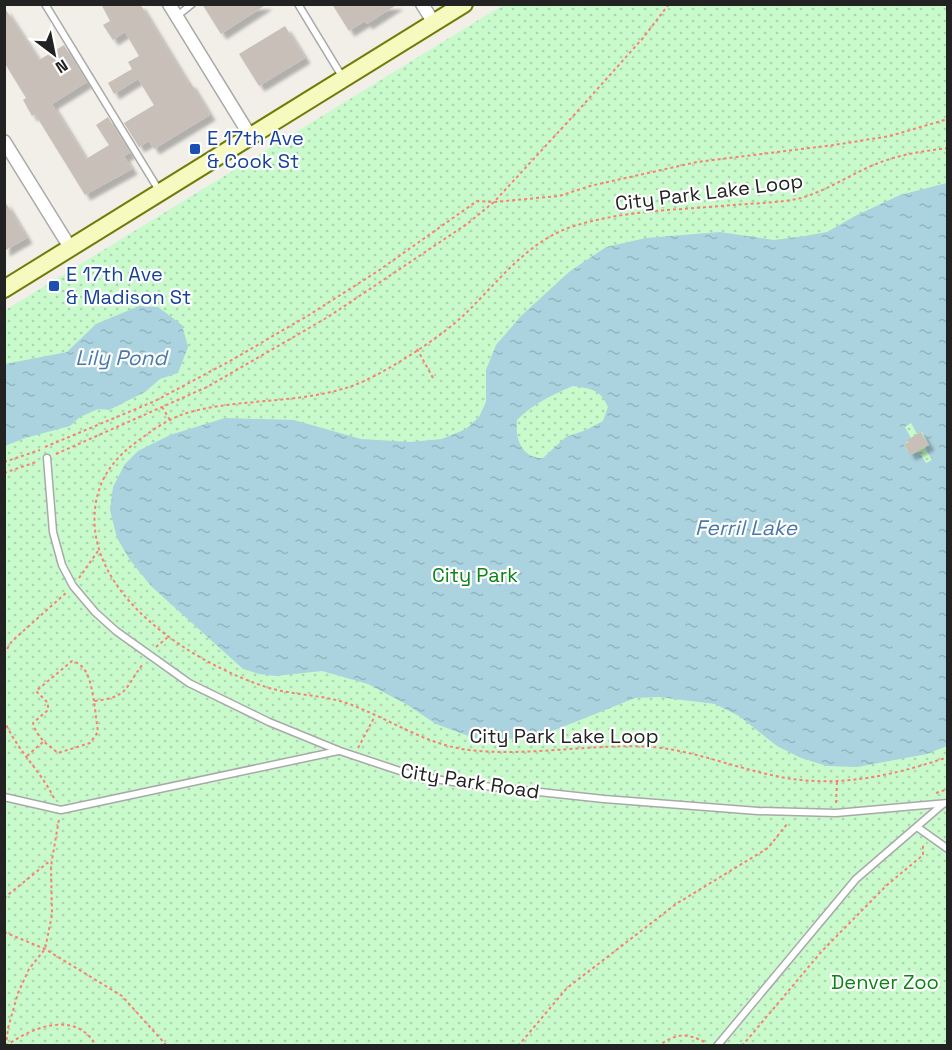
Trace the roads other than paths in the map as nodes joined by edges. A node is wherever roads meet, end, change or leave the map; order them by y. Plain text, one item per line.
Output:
1 (45, 4) edge
2 (169, 4) edge
3 (192, 4) edge
4 (298, 4) edge
5 (422, 4) edge
6 (464, 4) edge
7 (176, 16) junction
8 (434, 23) junction
9 (344, 79) junction
10 (251, 137) junction
11 (4, 141) edge
12 (161, 193) junction
13 (71, 249) junction
14 (4, 289) edge
15 (47, 458) road end
16 (340, 751) junction
17 (4, 797) edge
18 (946, 803) edge
19 (917, 826) junction
20 (948, 849) edge
21 (715, 1046) edge

1 - 12 lane
2 - 7 street
3 - 7 lane
4 - 9 lane
5 - 8 street
6 - 8 main road
7 - 10 street
8 - 9 main road
9 - 10 main road
10 - 12 main road
11 - 13 street
12 - 13 main road
13 - 14 main road
15 - 16 lane, City Park Road
16 - 17 lane
16 - 18 lane, City Park Road
18 - 19 lane, City Park Road
19 - 20 lane
19 - 21 lane, City Park Road

